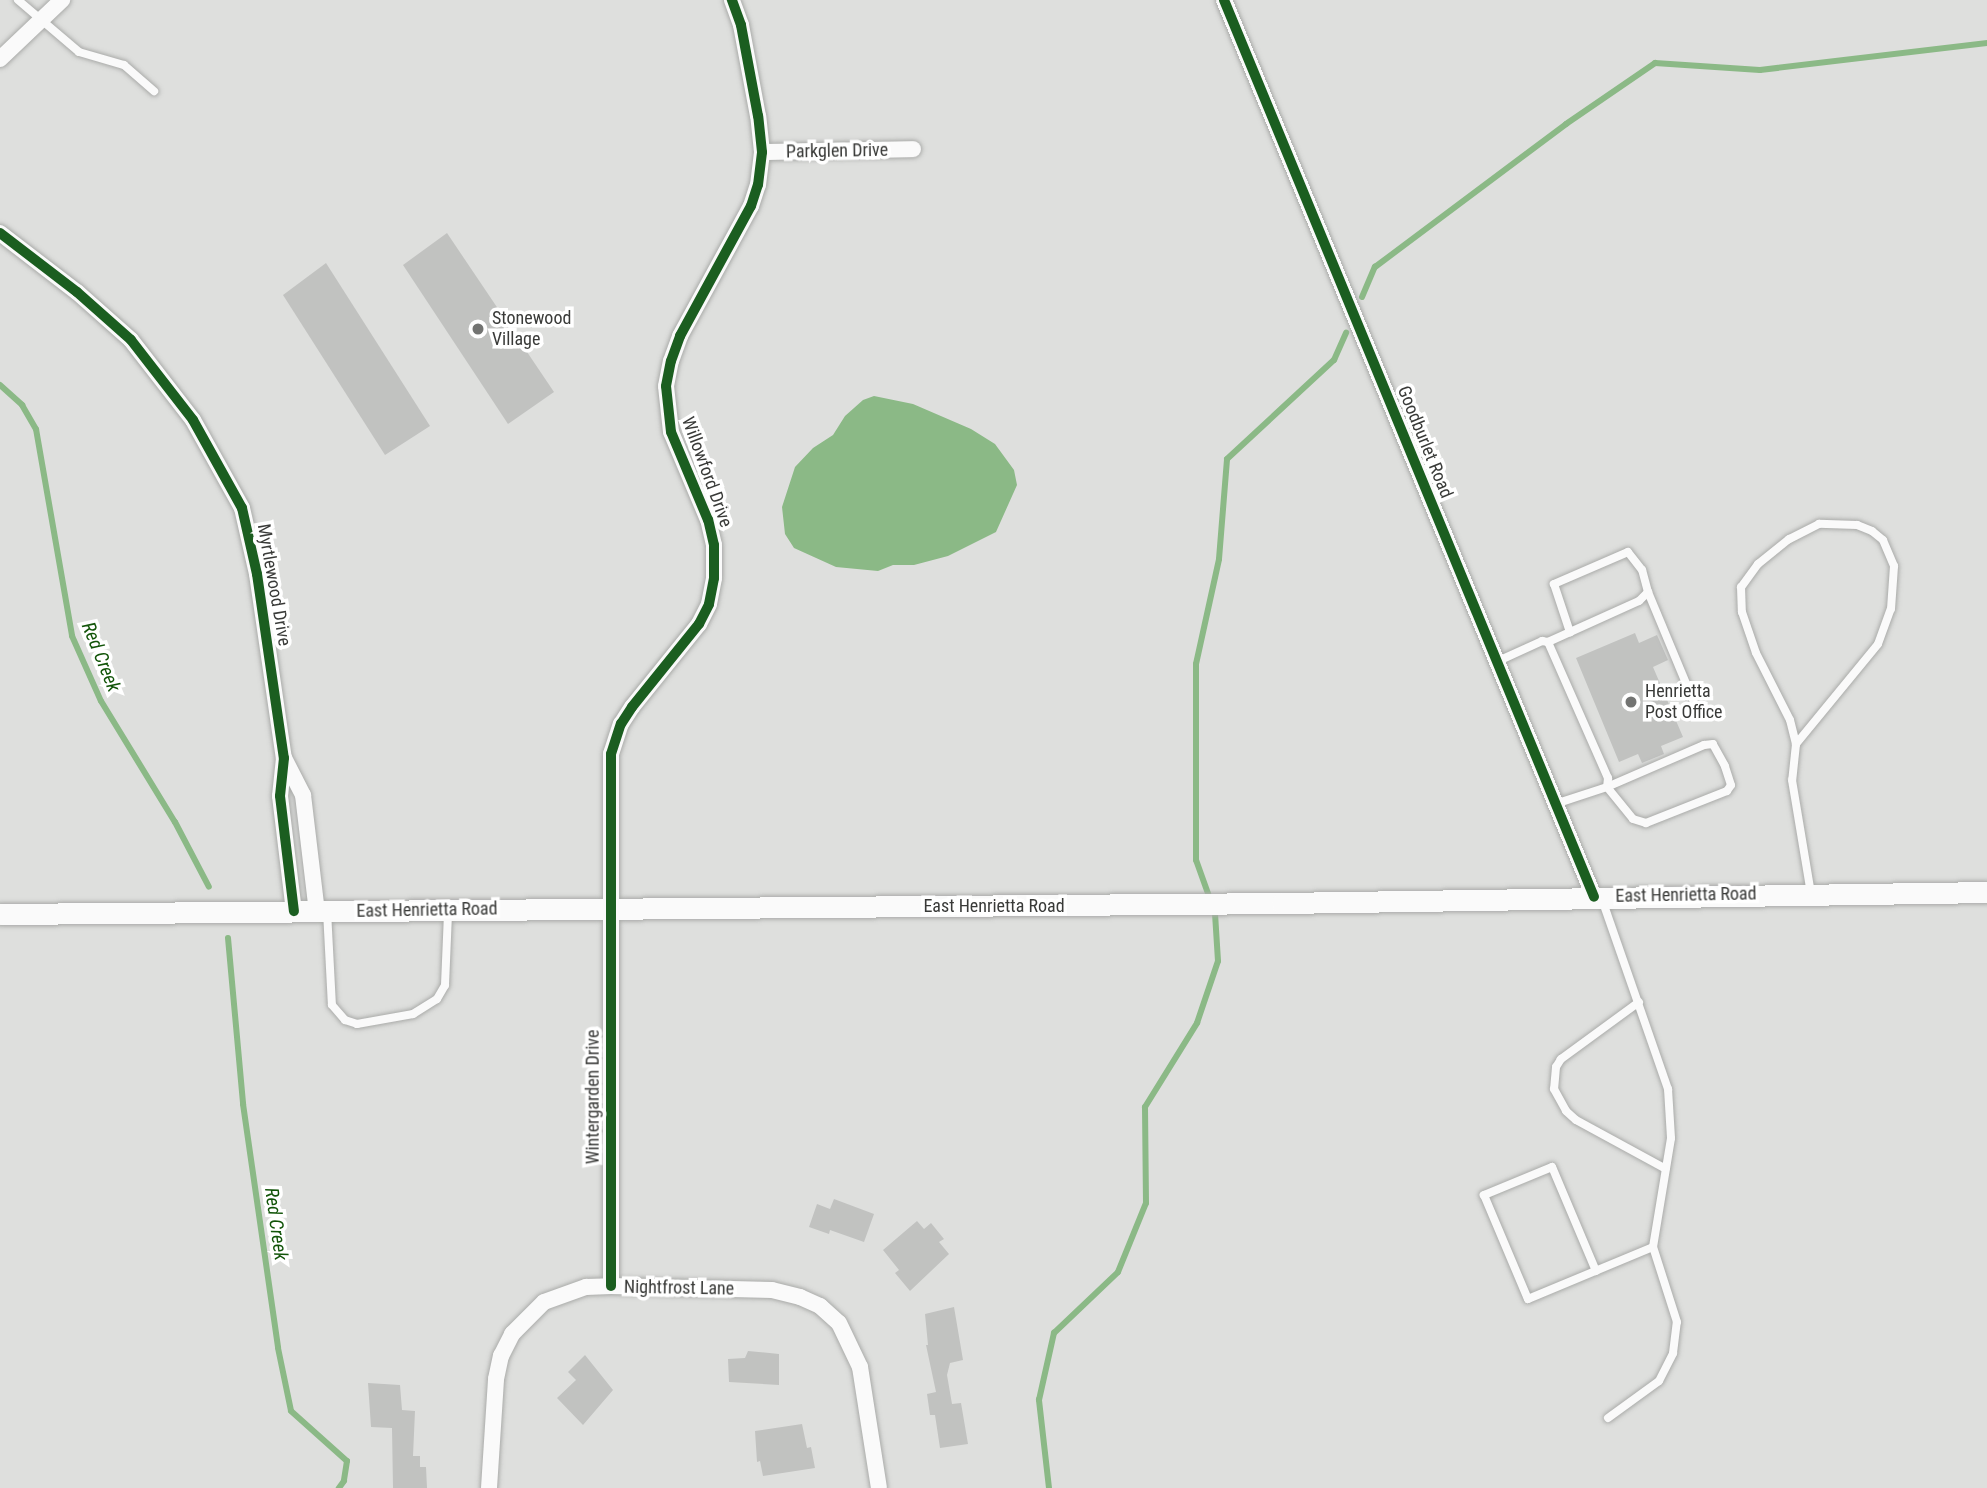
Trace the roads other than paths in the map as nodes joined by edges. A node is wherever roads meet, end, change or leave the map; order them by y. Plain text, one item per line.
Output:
1 (18, 0) edge
2 (62, 0) edge
3 (732, 0) edge
4 (1224, 0) edge
5 (40, 22) junction
6 (0, 59) edge
7 (154, 91) dead end
8 (913, 149) dead end
9 (762, 152) junction
10 (0, 233) edge
11 (1647, 592) junction
12 (1570, 632) junction
13 (1548, 642) junction
14 (1496, 662) junction
15 (1695, 705) dead end
16 (1796, 744) junction
17 (285, 758) junction
18 (1607, 788) junction
19 (1554, 805) junction
20 (1987, 892) edge
21 (1811, 894) junction
22 (1598, 897) junction
23 (610, 908) junction
24 (448, 910) junction
25 (295, 911) junction
26 (322, 911) junction
27 (0, 914) edge
28 (1639, 1002) junction
29 (1666, 1169) junction
30 (1653, 1247) junction
31 (1596, 1271) junction
32 (611, 1286) junction
33 (1608, 1418) dead end
34 (489, 1488) edge
35 (879, 1488) edge

1 - 5 lane
2 - 5 street
3 - 9 street, Willowford Drive
4 - 14 street, Goodburlet Road
5 - 6 street
5 - 7 lane
8 - 9 street, Parkglen Drive
9 - 23 street, Willowford Drive
10 - 17 street, Myrtlewood Drive
11 - 12 lane
11 - 12 lane
11 - 15 lane
12 - 13 lane
13 - 14 lane
13 - 18 lane
14 - 19 street, Goodburlet Road
16 - 16 lane
16 - 21 lane
17 - 25 street, Myrtlewood Drive
17 - 26 street, Myrtlewood Drive
18 - 18 lane
18 - 19 lane
19 - 22 street, Goodburlet Road
20 - 21 main road, East Henrietta Road
21 - 22 main road, East Henrietta Road
22 - 23 main road, East Henrietta Road
22 - 28 lane
23 - 24 main road, East Henrietta Road
23 - 32 street, Wintergarden Drive
24 - 26 main road, East Henrietta Road
24 - 26 lane
25 - 26 main road, East Henrietta Road
25 - 27 main road, East Henrietta Road
28 - 29 lane
28 - 29 lane
29 - 30 lane
30 - 31 lane
30 - 33 lane
31 - 31 lane
32 - 34 street, Nightfrost Lane
32 - 35 street, Nightfrost Lane

